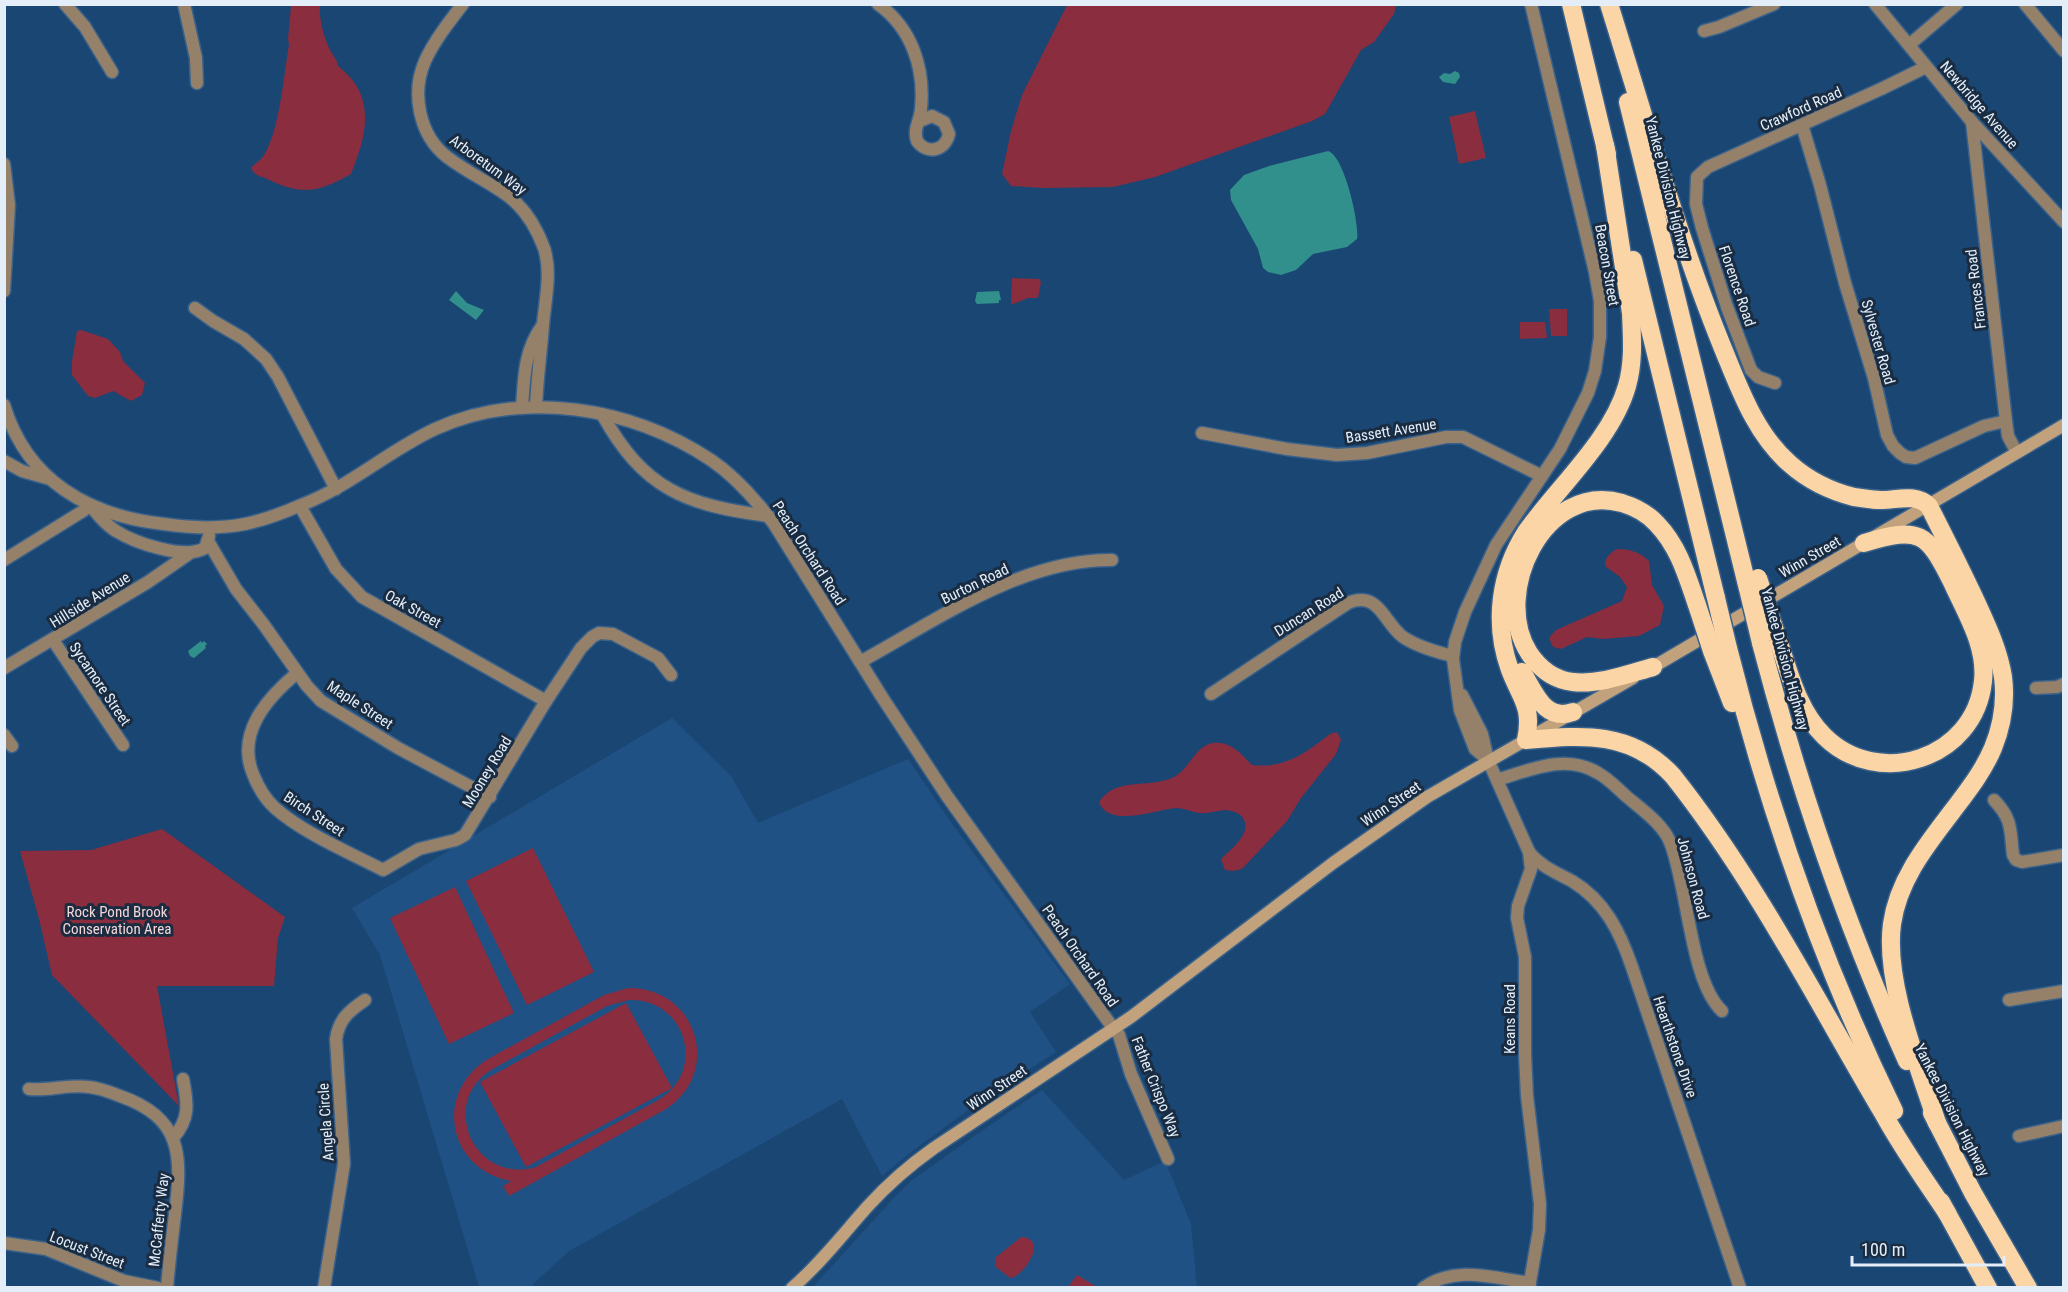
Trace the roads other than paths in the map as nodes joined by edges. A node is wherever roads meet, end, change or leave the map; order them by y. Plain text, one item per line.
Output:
1 (65, 4) edge
2 (184, 4) edge
3 (463, 4) edge
4 (878, 4) edge
5 (1531, 4) edge
6 (1571, 4) edge
7 (1604, 4) edge
8 (1609, 4) edge
9 (1774, 4) edge
10 (1875, 4) edge
11 (1958, 4) edge
12 (2025, 4) edge
13 (1704, 31) dead end
14 (1909, 45) junction
15 (2064, 51) edge
16 (1926, 67) junction
17 (112, 72) dead end
18 (197, 82) dead end
19 (920, 121) dead end
20 (1972, 122) junction
21 (1802, 125) junction
22 (1605, 145) junction
23 (4, 164) edge
24 (1696, 184) joint
25 (2064, 222) edge
26 (6, 248) edge
27 (4, 291) edge
28 (195, 308) dead end
29 (543, 325) junction
30 (1775, 383) dead end
31 (4, 405) edge
32 (536, 407) junction
33 (522, 408) junction
34 (602, 414) junction
35 (2006, 421) junction
36 (2064, 425) edge
37 (1202, 433) dead end
38 (2016, 451) junction
39 (4, 461) edge
40 (1542, 476) junction
41 (50, 479) junction
42 (336, 489) junction
43 (90, 505) junction
44 (300, 506) junction
45 (1929, 506) junction
46 (768, 516) junction
47 (209, 527) junction
48 (208, 541) junction
49 (1864, 543) junction
50 (190, 553) junction
51 (4, 560) edge
52 (1112, 560) dead end
53 (1502, 630) junction
54 (1769, 638) junction
55 (53, 640) junction
56 (1720, 649) junction
57 (1453, 656) junction
58 (860, 662) junction
59 (1653, 667) junction
60 (4, 668) edge
61 (297, 673) junction
62 (671, 675) dead end
63 (2064, 684) edge
64 (2036, 688) dead end
65 (1211, 694) dead end
66 (546, 701) junction
67 (1573, 712) junction
68 (1526, 740) junction
69 (123, 745) dead end
70 (1488, 760) junction
71 (1497, 780) junction
72 (490, 797) junction
73 (1994, 800) dead end
74 (1529, 852) junction
75 (2064, 855) edge
76 (383, 870) joint
77 (2064, 991) edge
78 (365, 1000) dead end
79 (2009, 1000) dead end
80 (1722, 1011) dead end
81 (1113, 1028) junction
82 (183, 1079) dead end
83 (29, 1089) dead end
84 (1937, 1123) junction
85 (2064, 1126) edge
86 (2019, 1136) dead end
87 (173, 1138) junction
88 (1168, 1159) dead end
89 (1947, 1214) junction
90 (4, 1243) edge
91 (1529, 1285) edge
92 (158, 1287) edge
93 (166, 1287) edge
94 (324, 1287) edge
95 (792, 1287) edge
96 (1423, 1287) edge
97 (1740, 1287) edge
98 (1988, 1287) edge
99 (2028, 1287) edge

1 - 17 street
2 - 18 street
3 - 29 street, Arboretum Way
4 - 19 street
5 - 40 street, Beacon Street
6 - 22 highway
7 - 54 highway, Yankee Division Highway, bridge
8 - 45 highway
9 - 13 street
10 - 14 street, Newbridge Avenue
11 - 14 street
12 - 15 street
14 - 16 street, Newbridge Avenue
16 - 20 street, Newbridge Avenue
16 - 21 street, Crawford Road
20 - 25 street, Newbridge Avenue
20 - 35 street, Frances Road
21 - 24 street, Crawford Road
21 - 35 street, Sylvester Road
22 - 53 highway
22 - 56 highway, bridge
23 - 26 street
24 - 30 street, Florence Road
26 - 27 street
28 - 42 street
29 - 32 street, Arboretum Way
29 - 33 street, Arboretum Way
31 - 41 street, Peach Orchard Road
32 - 33 street, Peach Orchard Road
32 - 34 street, Peach Orchard Road
33 - 42 street, Peach Orchard Road
34 - 46 street, Peach Orchard Road
34 - 46 street
35 - 38 street, Frances Road
36 - 38 main road, Winn Street
37 - 40 street, Bassett Avenue
38 - 45 main road, Winn Street
39 - 41 street, Peach Orchard Road
40 - 57 street, Beacon Street
41 - 43 street, Peach Orchard Road
42 - 44 street, Peach Orchard Road
43 - 47 street, Peach Orchard Road
43 - 50 street, Peach Orchard Road
43 - 51 street
44 - 47 street, Peach Orchard Road
44 - 66 street, Oak Street
45 - 49 main road, Winn Street
45 - 84 highway
46 - 58 street, Peach Orchard Road
47 - 48 street
48 - 50 street
48 - 61 street, Maple Street
49 - 54 highway
49 - 59 main road, Winn Street
50 - 55 street, Hillside Avenue
52 - 58 street, Burton Road
53 - 67 highway
53 - 68 highway
54 - 84 highway, Yankee Division Highway
55 - 60 street, Hillside Avenue
55 - 69 street, Sycamore Street
56 - 59 highway, bridge
56 - 89 highway
57 - 65 street, Duncan Road
57 - 70 street, Beacon Street
58 - 81 street, Peach Orchard Road
59 - 67 main road, Winn Street
61 - 72 street, Maple Street
61 - 76 street, Birch Street
62 - 66 street, Mooney Road
63 - 64 street
66 - 72 street, Mooney Road
67 - 68 main road, Winn Street
68 - 70 main road, Winn Street
68 - 89 highway
70 - 71 street, Keans Road
70 - 81 main road, Winn Street
71 - 74 street, Keans Road
71 - 80 street, Johnson Road
72 - 76 street, Mooney Road
73 - 75 street
74 - 91 street, Keans Road
74 - 97 street, Hearthstone Drive
77 - 79 street
78 - 94 street, Angela Circle
81 - 88 street, Father Crispo Way
81 - 95 main road, Winn Street
82 - 87 street
83 - 87 street, McCafferty Way
84 - 99 highway, Yankee Division Highway
85 - 86 street
87 - 93 street, McCafferty Way
89 - 98 highway
90 - 92 street, Locust Street
91 - 96 street

